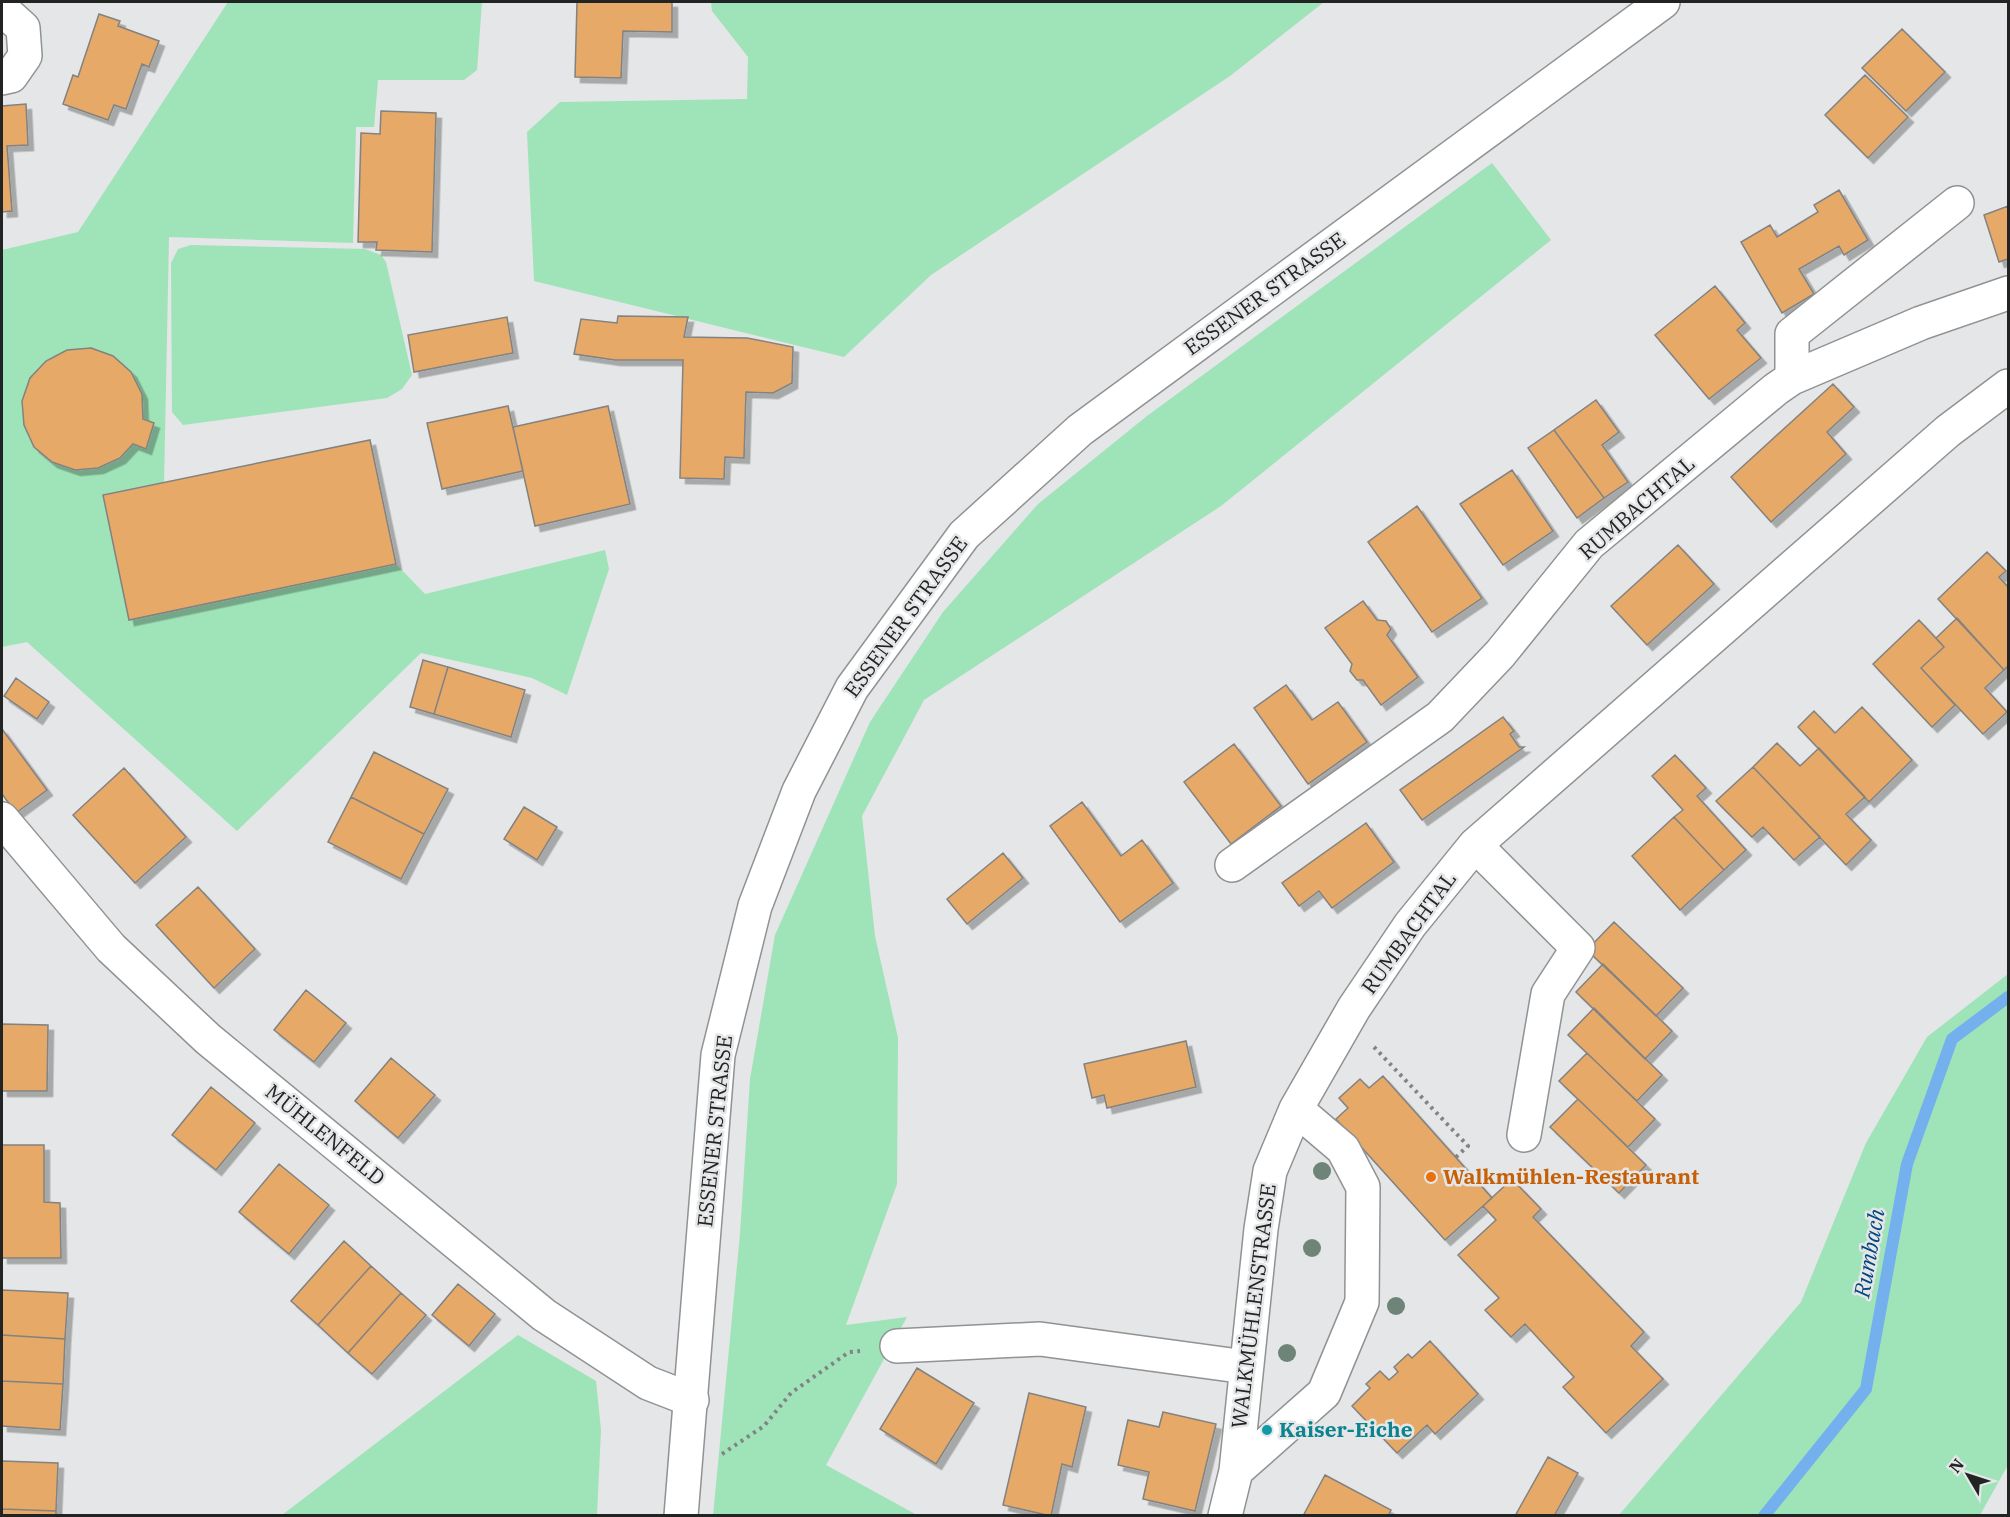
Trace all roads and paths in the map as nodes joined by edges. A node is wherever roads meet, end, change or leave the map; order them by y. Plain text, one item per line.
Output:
1 (1663, 2) edge
2 (2, 9) edge
3 (2, 78) edge
4 (1957, 204) dead end
5 (2008, 293) edge
6 (1792, 378) junction
7 (2008, 386) edge
8 (2, 819) edge
9 (1475, 845) junction
10 (1232, 865) dead end
11 (1351, 1014) junction
12 (1296, 1109) junction
13 (1524, 1135) dead end
14 (1456, 1157) dead end
15 (897, 1346) joint
16 (1246, 1367) junction
17 (692, 1400) junction
18 (686, 1462) junction
19 (1236, 1471) junction
20 (681, 1515) edge
21 (1225, 1515) edge

1 - 17 street, ESSENER STRASSE
2 - 3 street
4 - 6 street
5 - 6 street, RUMBACHTAL
6 - 10 street, RUMBACHTAL
7 - 9 street, RUMBACHTAL
8 - 17 street, MÜHLENFELD
9 - 11 street, RUMBACHTAL
9 - 13 street
11 - 12 street, WALKMÜHLENSTRASSE
11 - 14 path
12 - 16 street, WALKMÜHLENSTRASSE
12 - 19 street
15 - 16 street
15 - 18 path
16 - 19 street, WALKMÜHLENSTRASSE
17 - 18 street, ESSENER STRASSE
18 - 20 street, ESSENER STRASSE
19 - 21 street, WALKMÜHLENSTRASSE

